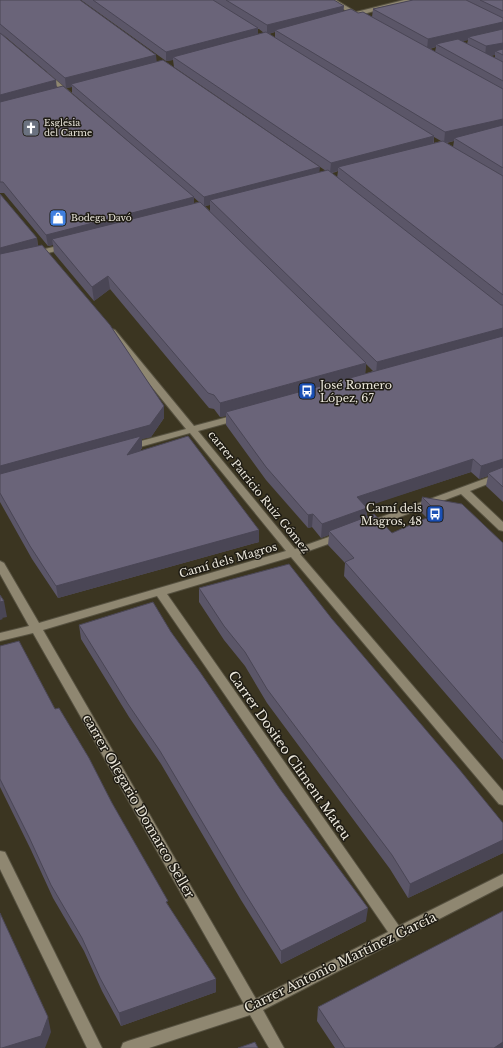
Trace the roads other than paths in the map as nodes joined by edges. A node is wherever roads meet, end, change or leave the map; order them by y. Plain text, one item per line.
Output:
1 (332, 0) edge
2 (410, 0) edge
3 (356, 14) junction
4 (348, 16) edge
5 (362, 17) edge
6 (42, 71) edge
7 (78, 101) edge
8 (36, 240) edge
9 (76, 244) edge
10 (48, 254) junction
11 (30, 255) edge
12 (107, 325) edge
13 (252, 413) edge
14 (193, 429) junction
15 (119, 450) edge
16 (503, 475) edge
17 (464, 490) junction
18 (503, 528) edge
19 (293, 553) junction
20 (0, 565) edge
21 (160, 592) junction
22 (36, 628) junction
23 (0, 637) edge
24 (503, 800) edge
25 (0, 856) edge
26 (503, 880) edge
27 (397, 934) junction
28 (254, 1007) junction
29 (95, 1048) edge
30 (128, 1048) edge
31 (277, 1048) edge

1 - 3 street
2 - 3 street
3 - 4 street
3 - 5 street
6 - 7 street
8 - 10 street
9 - 10 street
10 - 11 street
12 - 14 street, carrer Patricio Ruiz Gómez
13 - 14 street
14 - 15 street
14 - 19 street, carrer Patricio Ruiz Gómez
16 - 17 street, Camí dels Magros
17 - 18 street
17 - 19 street, Camí dels Magros
19 - 21 street, Camí dels Magros
19 - 24 street, carrer Patricio Ruiz Gómez
20 - 22 street, carrer Olegario Domarco Seller
21 - 22 street, Camí dels Magros
21 - 27 street, Carrer Dositeo Climent Mateu
22 - 23 street, Camí dels Magros
22 - 28 street, carrer Olegario Domarco Seller
25 - 29 street
26 - 27 street, Carrer Antonio Martínez García
27 - 28 street, Carrer Antonio Martínez García
28 - 30 street, Carrer Antonio Martínez García
28 - 31 street, carrer Olegario Domarco Seller

